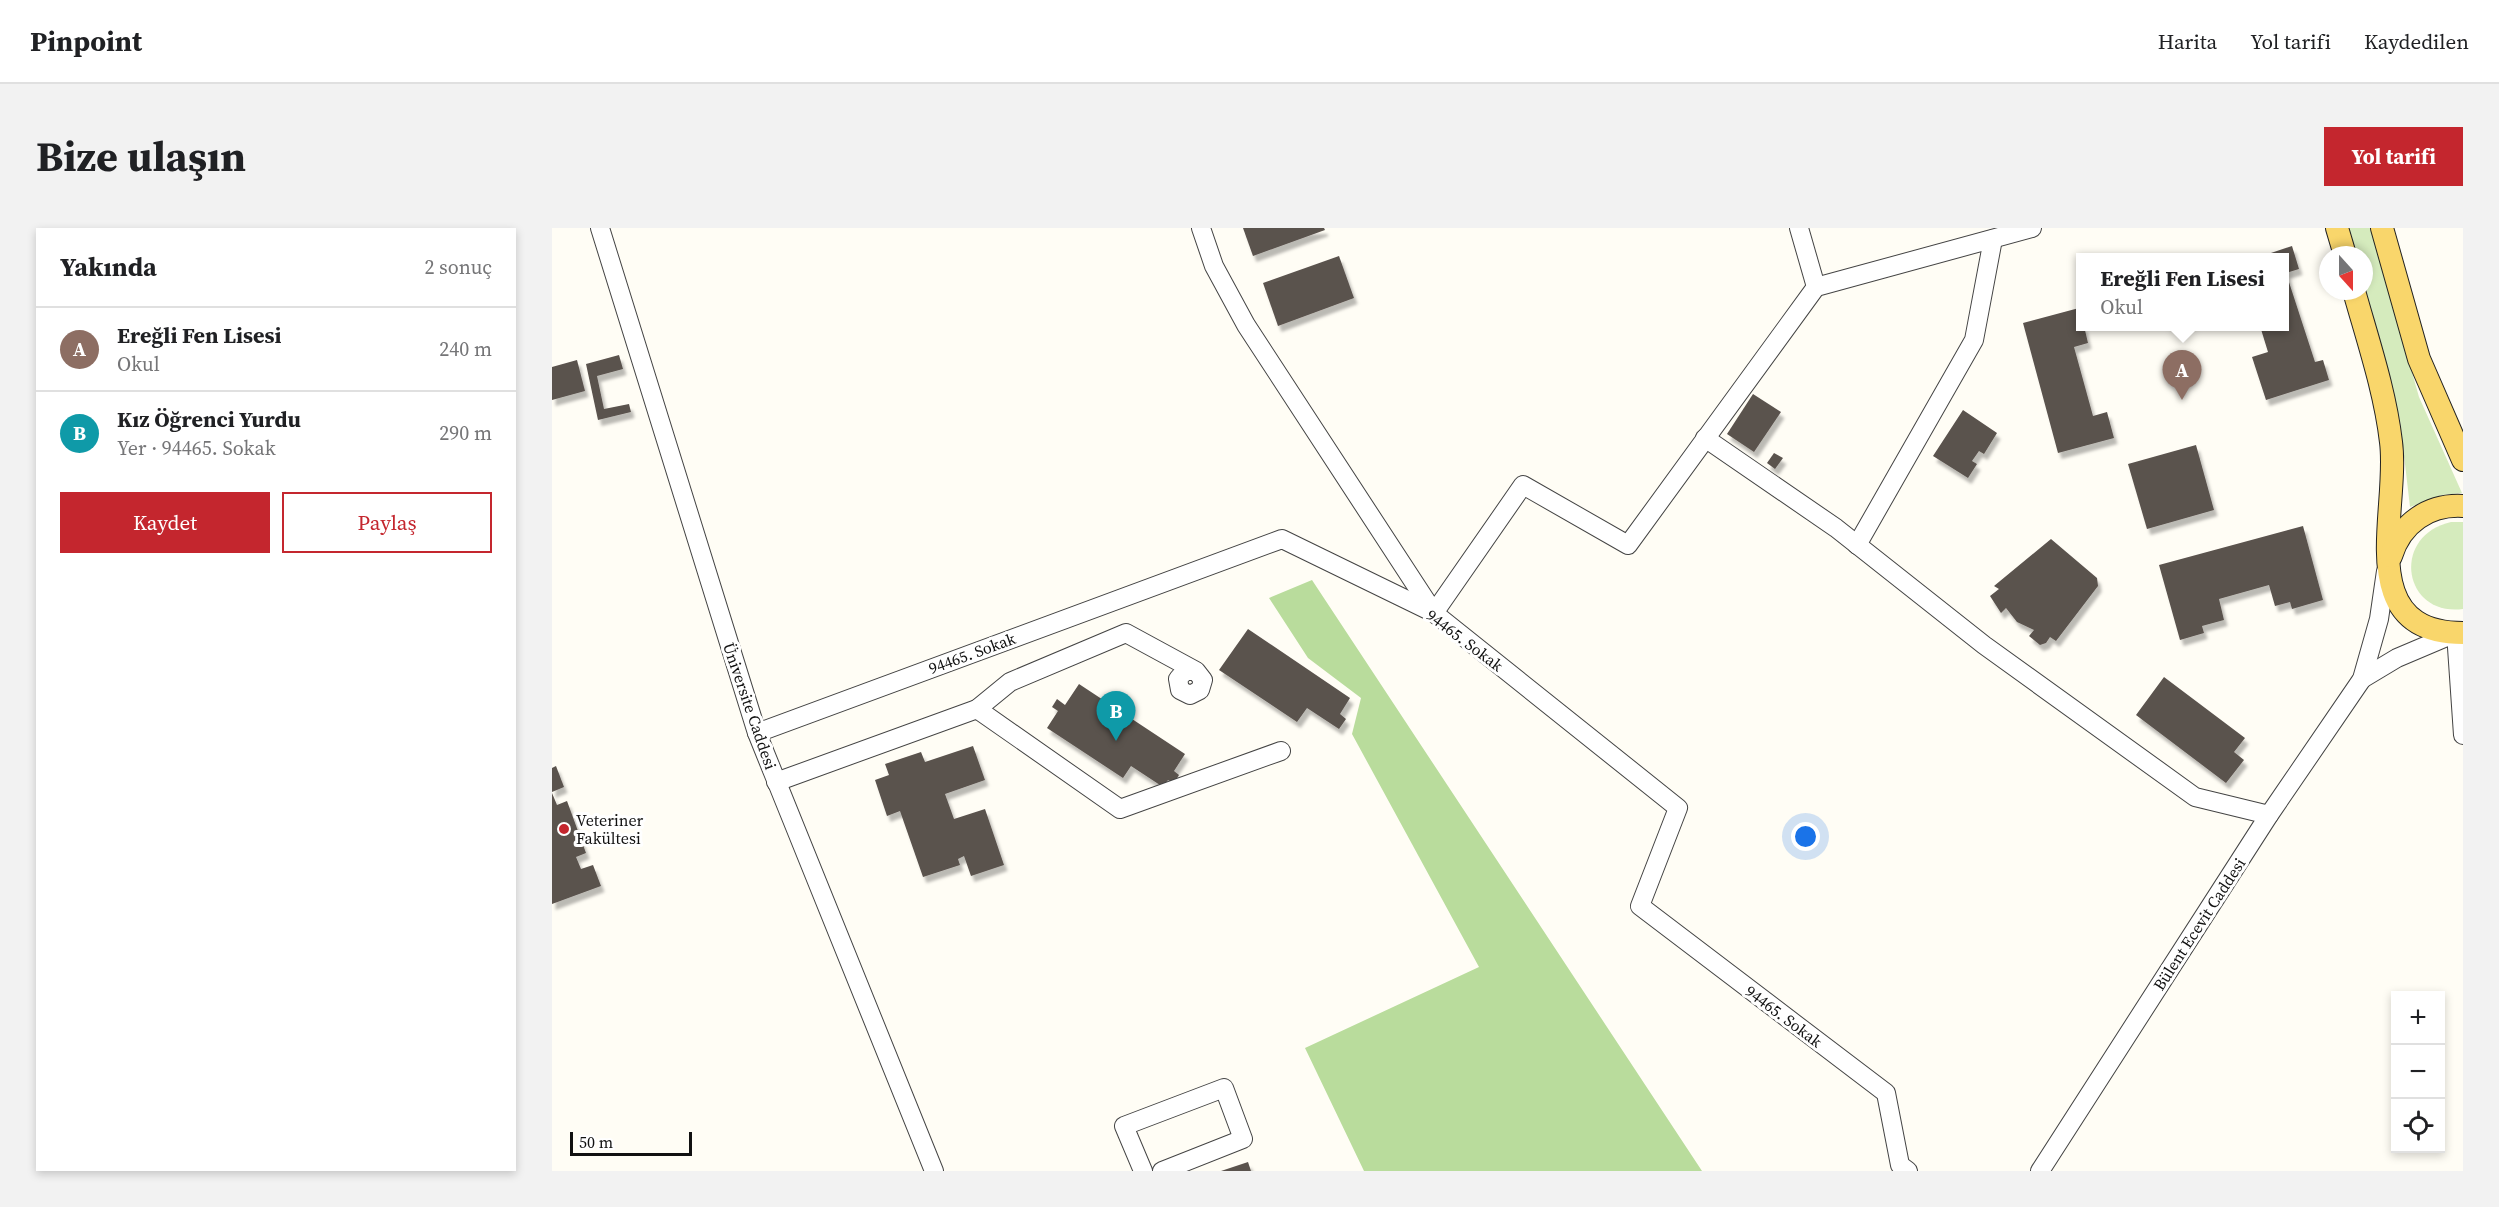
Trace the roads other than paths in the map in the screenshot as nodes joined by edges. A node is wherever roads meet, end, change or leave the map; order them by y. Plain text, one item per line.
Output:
1 (600, 228) edge
2 (1200, 228) edge
3 (1799, 228) edge
4 (2032, 228) edge
5 (2337, 228) edge
6 (2382, 228) edge
7 (1993, 239) junction
8 (2342, 246) edge
9 (1816, 287) junction
10 (2356, 300) edge
11 (1705, 438) junction
12 (2463, 460) edge
13 (2463, 506) edge
14 (1857, 544) junction
15 (2386, 569) junction
16 (1434, 613) junction
17 (2461, 633) edge
18 (1196, 671) dead end
19 (2362, 680) junction
20 (977, 709) junction
21 (757, 733) junction
22 (2463, 735) edge
23 (1281, 751) dead end
24 (776, 782) junction
25 (2269, 814) junction
26 (934, 1171) edge
27 (1143, 1171) edge
28 (1162, 1171) edge
29 (1908, 1171) edge
30 (2040, 1171) edge

1 - 21 street, Üniversite Caddesi
2 - 16 street
3 - 9 street
4 - 7 street
5 - 8 main road
6 - 12 main road
7 - 9 street
7 - 14 street
9 - 11 street
10 - 15 main road
11 - 14 street
11 - 16 street
13 - 15 main road
14 - 25 street
15 - 17 main road
15 - 19 street, Bülent Ecevit Caddesi
16 - 21 street, 94465. Sokak
16 - 29 street, 94465. Sokak
17 - 19 street, Bülent Ecevit Caddesi
17 - 22 street
18 - 20 street
19 - 25 street, Bülent Ecevit Caddesi
20 - 23 street
20 - 24 street
21 - 24 street, Üniversite Caddesi
24 - 26 street, Üniversite Caddesi
25 - 30 street, Bülent Ecevit Caddesi
27 - 28 street

